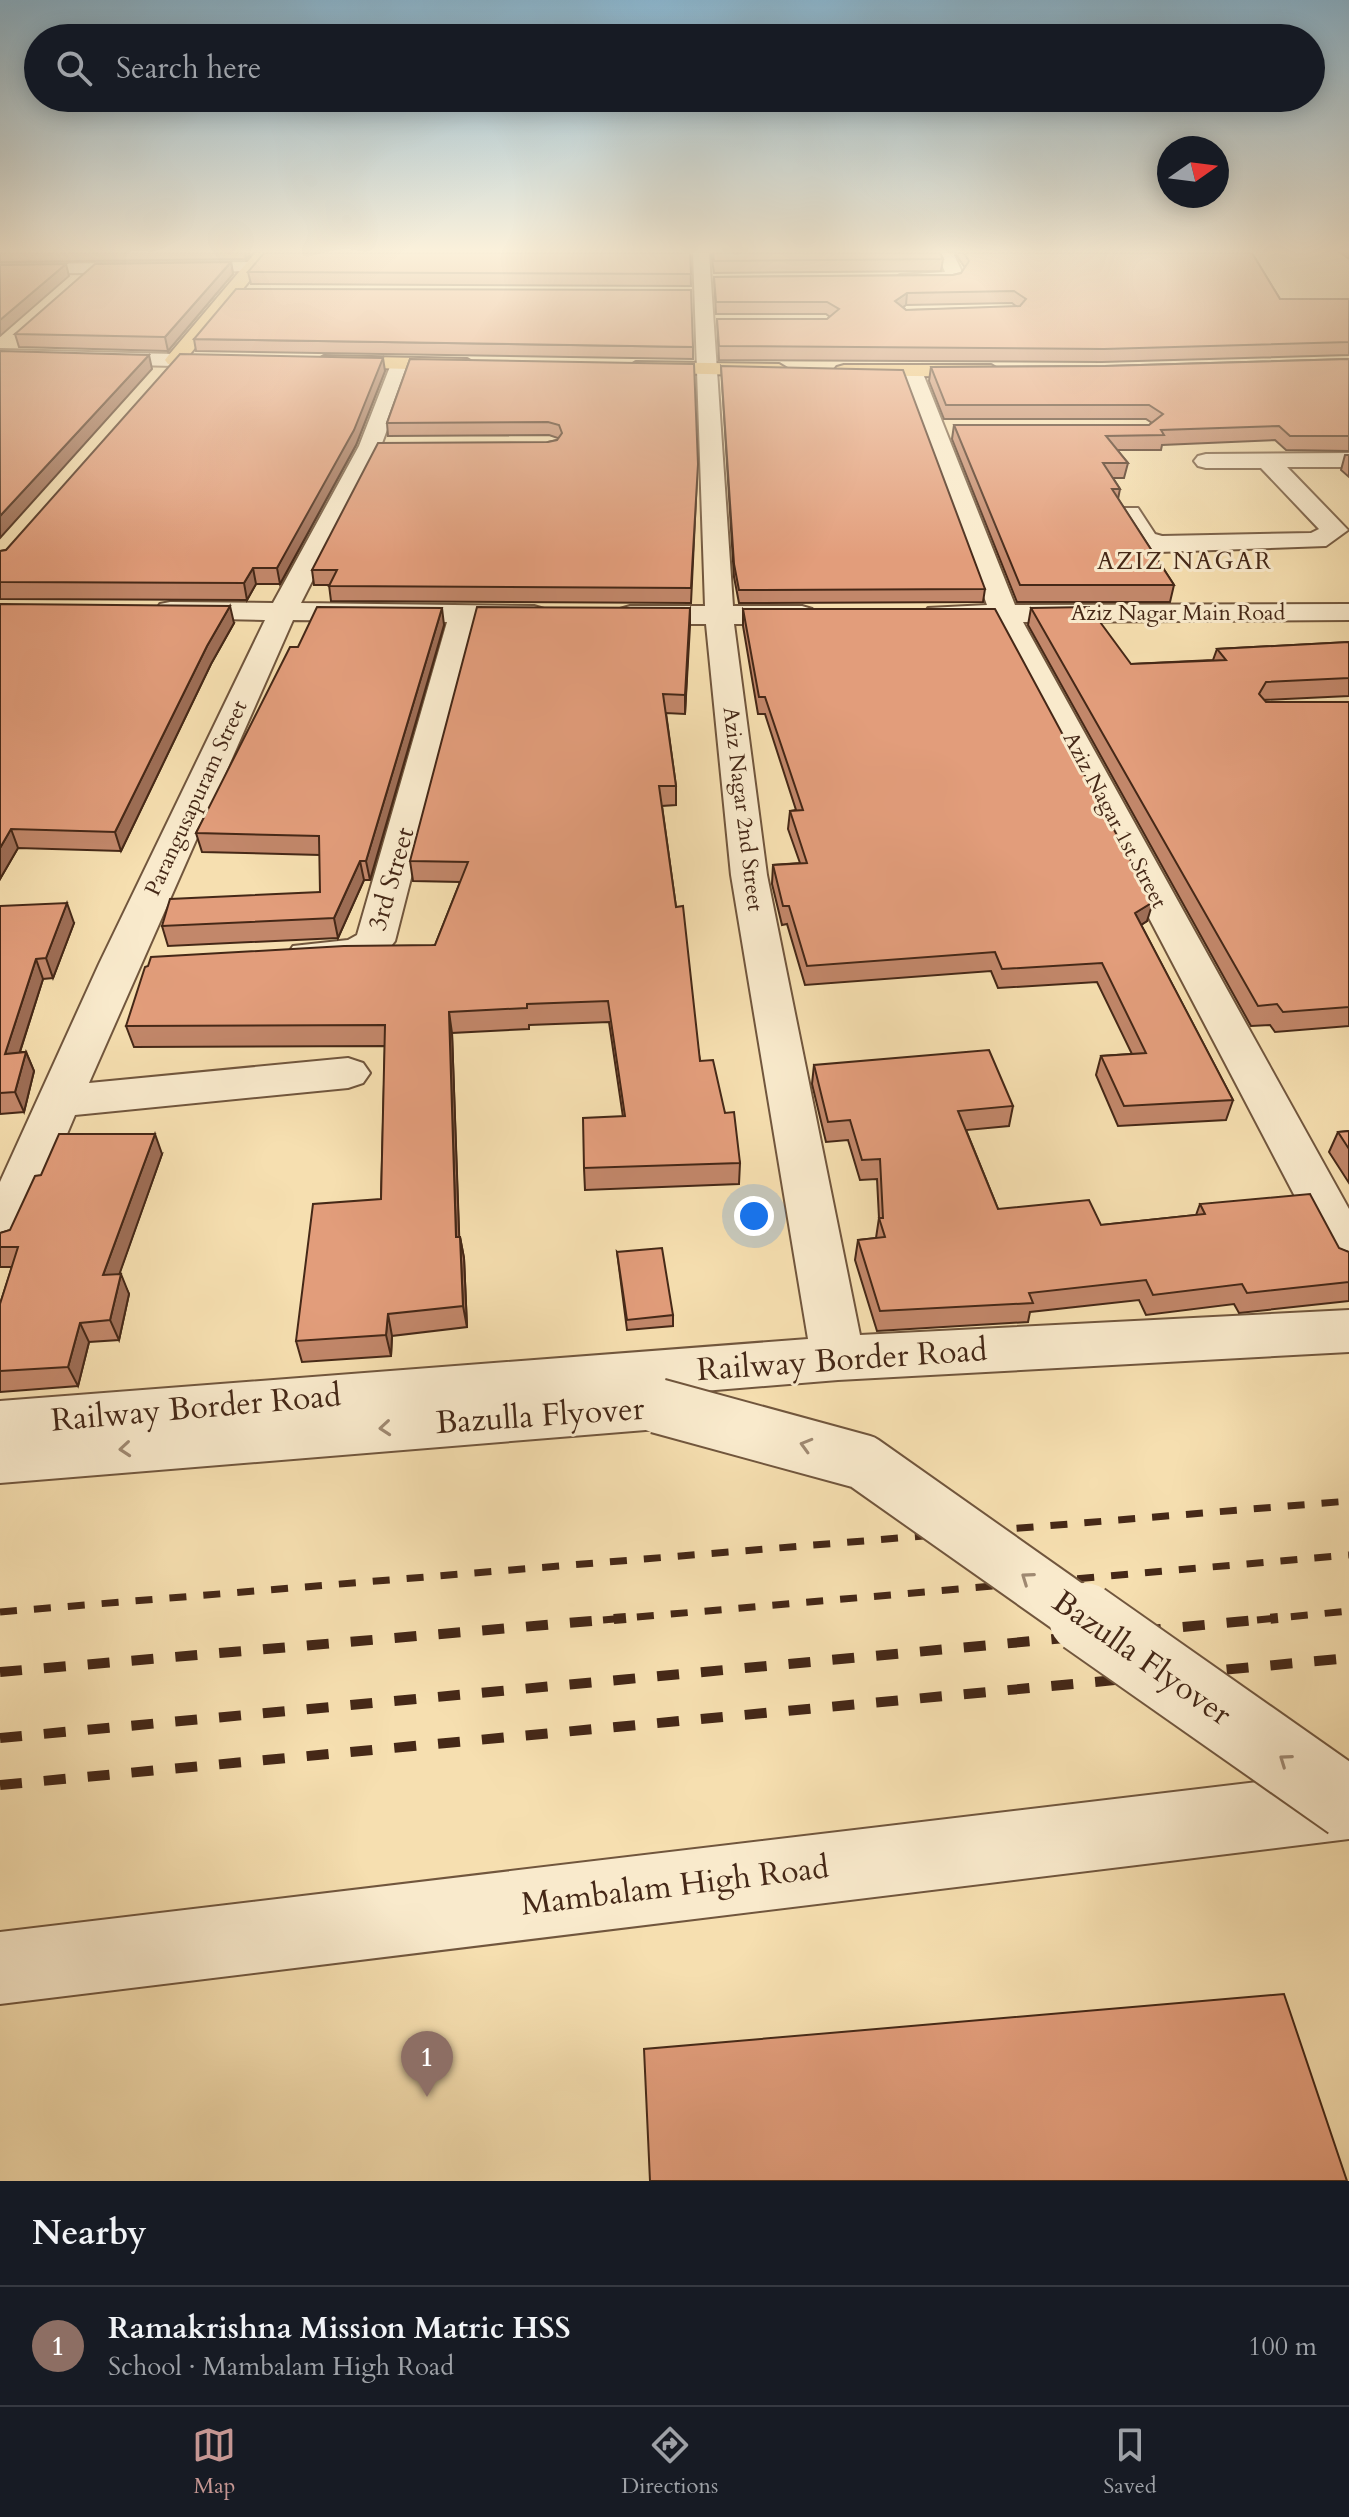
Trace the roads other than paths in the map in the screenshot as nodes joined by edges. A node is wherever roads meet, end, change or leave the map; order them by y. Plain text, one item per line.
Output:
1 (94, 355) edge
2 (179, 355) edge
3 (707, 355) edge
4 (928, 355) edge
5 (175, 360) junction
6 (205, 360) edge
7 (310, 362) edge
8 (401, 364) junction
9 (493, 365) edge
10 (615, 368) edge
11 (707, 369) junction
12 (912, 371) junction
13 (1012, 371) edge
14 (937, 372) junction
15 (154, 383) edge
16 (932, 429) junction
17 (963, 429) edge
18 (1349, 460) edge
19 (1206, 461) dead end
20 (1268, 461) junction
21 (1129, 513) edge
22 (142, 610) edge
23 (283, 611) junction
24 (1349, 612) edge
25 (464, 614) junction
26 (909, 614) edge
27 (1004, 614) junction
28 (560, 615) edge
29 (607, 615) edge
30 (719, 615) junction
31 (829, 615) edge
32 (275, 957) edge
33 (348, 1073) dead end
34 (62, 1101) junction
35 (0, 1236) edge
36 (1349, 1254) edge
37 (1349, 1331) edge
38 (838, 1358) junction
39 (0, 1424) edge
40 (0, 1459) edge
41 (1349, 1805) edge
42 (0, 1968) edge

1 - 5 street
2 - 5 main road
3 - 11 street, Aziz Nagar 2nd Street
4 - 14 street
5 - 6 main road
5 - 15 street
7 - 8 main road
8 - 9 main road
8 - 23 street, Parangusapuram Street
10 - 11 main road
11 - 12 main road
11 - 30 street, Aziz Nagar 2nd Street
12 - 14 main road
12 - 16 street, Aziz Nagar 1st Street
13 - 14 main road
16 - 17 street
16 - 27 street, Aziz Nagar 1st Street
18 - 20 street
19 - 20 street
20 - 21 street
22 - 23 street
23 - 25 street
23 - 34 street, Parangusapuram Street
24 - 27 street, Aziz Nagar Main Road
25 - 28 street
25 - 32 street, 3rd Street
26 - 27 street, Aziz Nagar Main Road
27 - 36 street, Aziz Nagar 1st Street
29 - 30 street
30 - 31 street
30 - 38 street, Aziz Nagar 2nd Street
33 - 34 street
34 - 35 street, Parangusapuram Street
37 - 38 street, Railway Border Road
38 - 39 street, Railway Border Road
41 -> 40 street, Bazulla Flyover, bridge
41 - 42 street, Mambalam High Road

